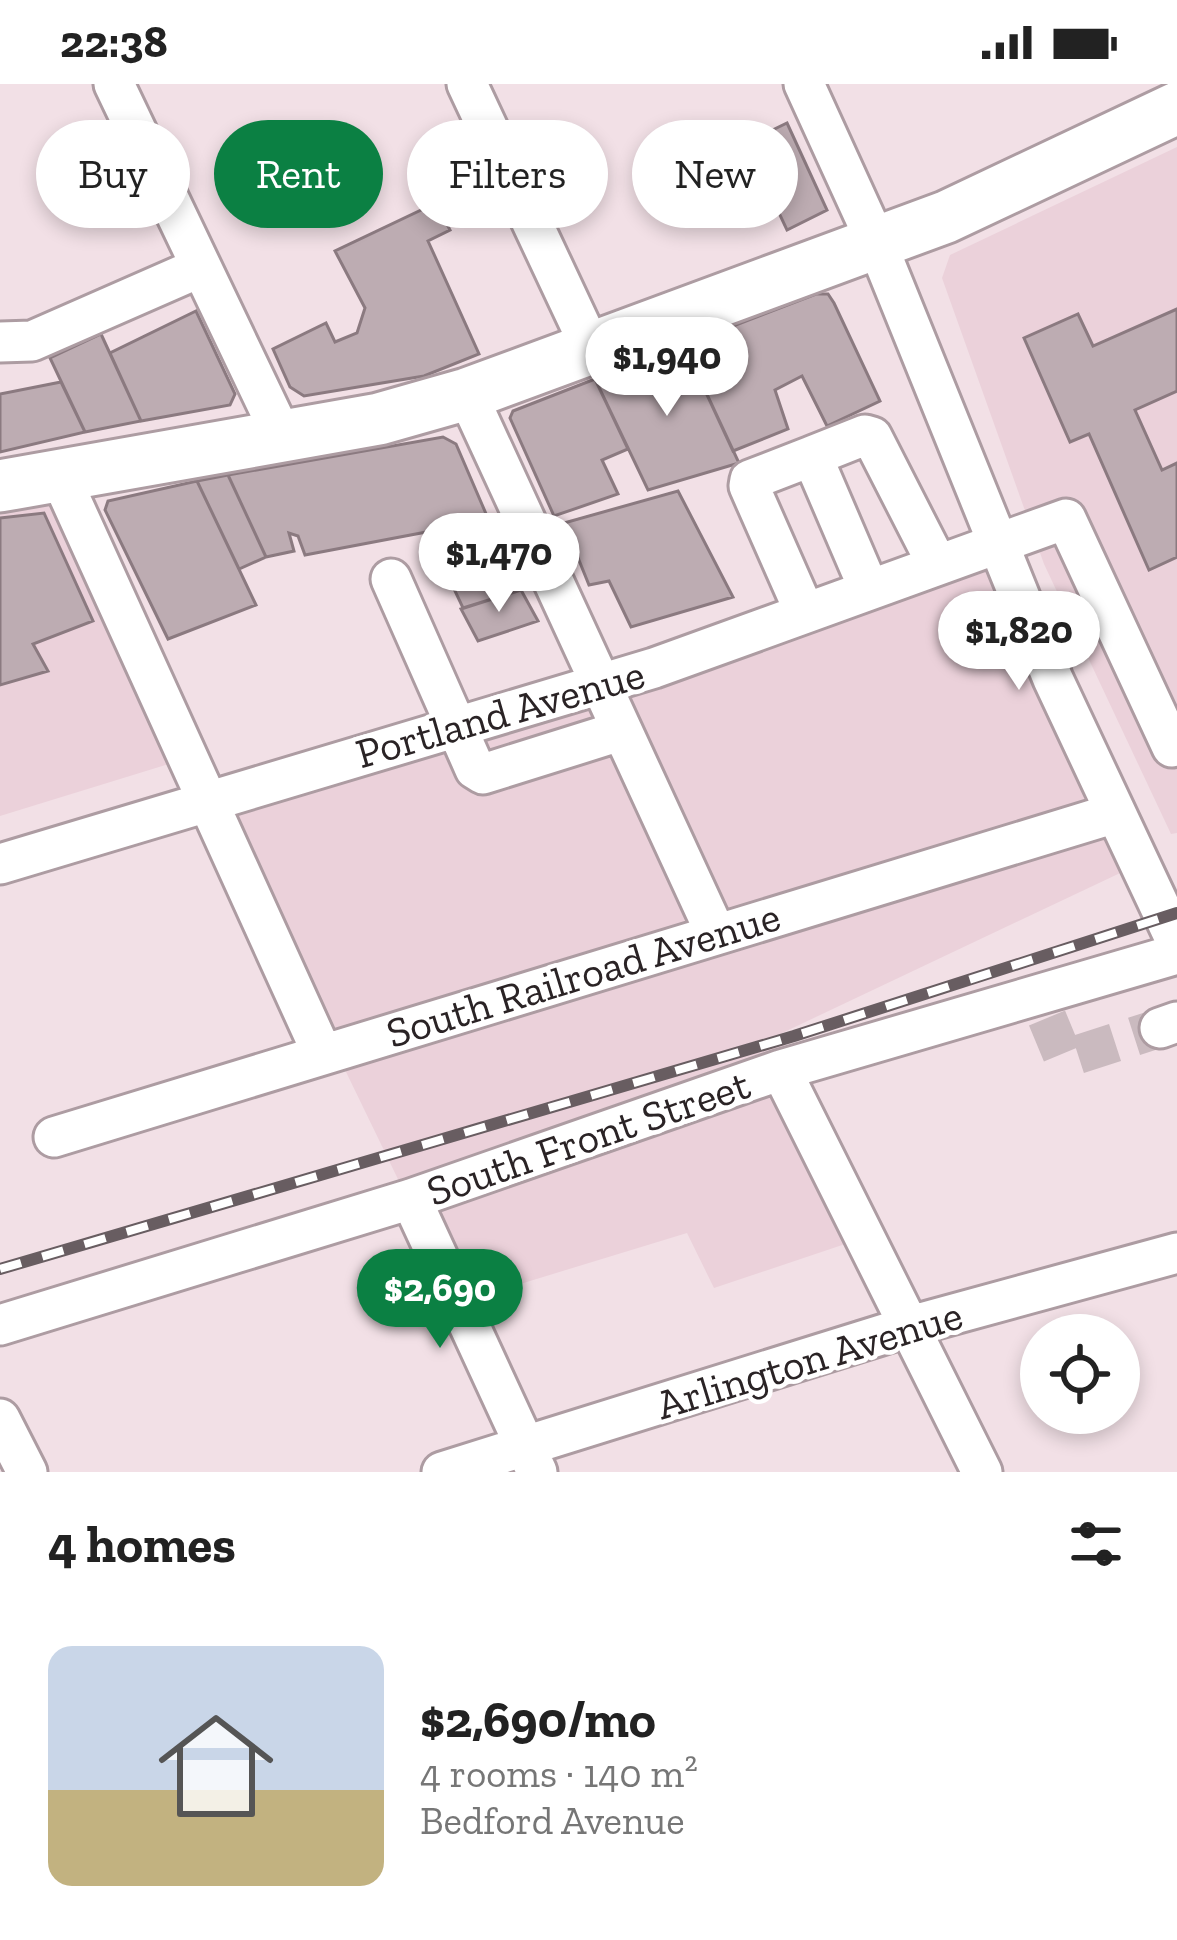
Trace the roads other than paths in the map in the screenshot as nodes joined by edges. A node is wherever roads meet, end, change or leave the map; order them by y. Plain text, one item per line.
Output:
1 (114, 84) edge
2 (467, 84) edge
3 (804, 84) edge
4 (1177, 108) edge
5 (877, 244) junction
6 (200, 267) junction
7 (0, 342) edge
8 (590, 346) junction
9 (467, 394) junction
10 (280, 434) junction
11 (812, 456) junction
12 (60, 476) junction
13 (0, 486) edge
14 (994, 543) junction
15 (937, 564) junction
16 (391, 578) dead end
17 (869, 589) junction
18 (805, 613) junction
19 (598, 685) junction
20 (457, 726) junction
21 (620, 731) junction
22 (1177, 745) edge
23 (205, 800) junction
24 (1112, 814) junction
25 (0, 864) edge
26 (716, 934) junction
27 (1177, 943) edge
28 (1177, 954) edge
29 (322, 1053) junction
30 (781, 1070) junction
31 (54, 1136) dead end
32 (411, 1199) junction
33 (1177, 1253) edge
34 (0, 1325) edge
35 (910, 1326) junction
36 (0, 1419) edge
37 (531, 1459) edge
38 (26, 1472) edge
39 (442, 1472) edge
40 (982, 1472) edge

1 - 6 street
2 - 8 street
3 - 5 street
4 - 5 main road
5 - 8 main road
5 - 14 street
6 - 7 street
6 - 10 street
8 - 9 main road
9 - 10 main road
9 - 19 street
10 - 12 main road
11 - 15 street
11 - 17 street
11 - 18 street
12 - 13 main road
12 - 23 street
14 - 15 street, Portland Avenue
14 - 22 street, Portland Avenue
14 - 24 street
15 - 17 street, Portland Avenue
16 - 20 street
17 - 18 street, Portland Avenue
18 - 19 street, Portland Avenue
19 - 20 street, Portland Avenue
19 - 21 street
20 - 21 street
20 - 23 street, Portland Avenue
21 - 26 street
23 - 25 street, Portland Avenue
23 - 29 street
24 - 26 street, South Railroad Avenue
24 - 27 street
26 - 29 street, South Railroad Avenue
28 - 30 street, South Front Street
29 - 31 street, South Railroad Avenue
30 - 32 street, South Front Street
30 - 35 street
32 - 34 street, South Front Street
32 - 37 street
33 - 35 street, Arlington Avenue
35 - 37 street, Arlington Avenue
35 - 40 street
36 - 38 street
37 - 39 street, Arlington Avenue

